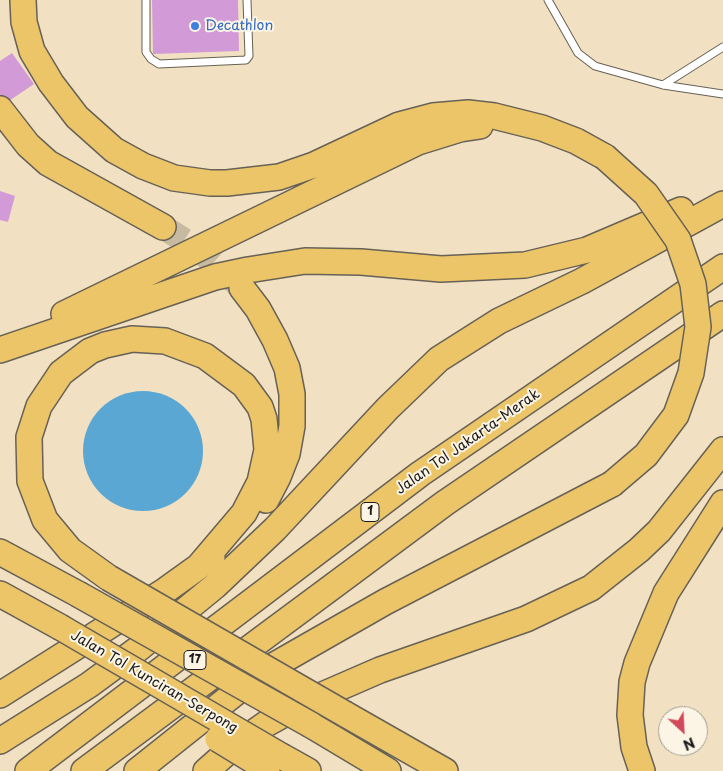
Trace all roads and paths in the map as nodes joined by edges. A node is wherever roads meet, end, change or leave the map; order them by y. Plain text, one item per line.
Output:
1 (23, 0) edge
2 (146, 0) edge
3 (247, 0) edge
4 (548, 0) edge
5 (723, 47) edge
6 (663, 85) junction
7 (723, 94) edge
8 (0, 109) edge
9 (522, 123) junction
10 (723, 190) edge
11 (723, 204) edge
12 (163, 227) tunnel mouth
13 (723, 267) edge
14 (242, 288) tunnel mouth
15 (723, 314) edge
16 (0, 344) edge
17 (0, 350) edge
18 (723, 450) edge
19 (723, 503) edge
20 (0, 552) edge
21 (199, 566) junction
22 (0, 594) edge
23 (0, 694) edge
24 (0, 741) edge
25 (165, 748) junction
26 (273, 766) edge
27 (28, 771) edge
28 (84, 771) edge
29 (137, 771) edge
30 (152, 771) edge
31 (206, 771) edge
32 (308, 771) edge
33 (388, 771) edge
34 (445, 771) edge
35 (642, 771) edge

1 - 9 highway
2 - 3 lane
4 - 6 lane
5 - 6 lane
6 - 7 lane
8 - 12 highway
9 - 16 highway
9 - 25 highway, bridge
10 - 17 highway
11 - 24 highway
13 - 27 highway, Jalan Tol Jakarta–Merak / 1
14 - 21 highway
15 - 28 highway
18 - 31 highway
19 - 35 highway
20 - 33 highway, 17, bridge
21 - 23 highway
21 - 34 highway, bridge
22 - 26 highway, Jalan Tol Kunciran–Serpong, bridge
25 - 29 highway
25 - 30 highway
26 - 32 highway, Jalan Tol Kunciran–Serpong

